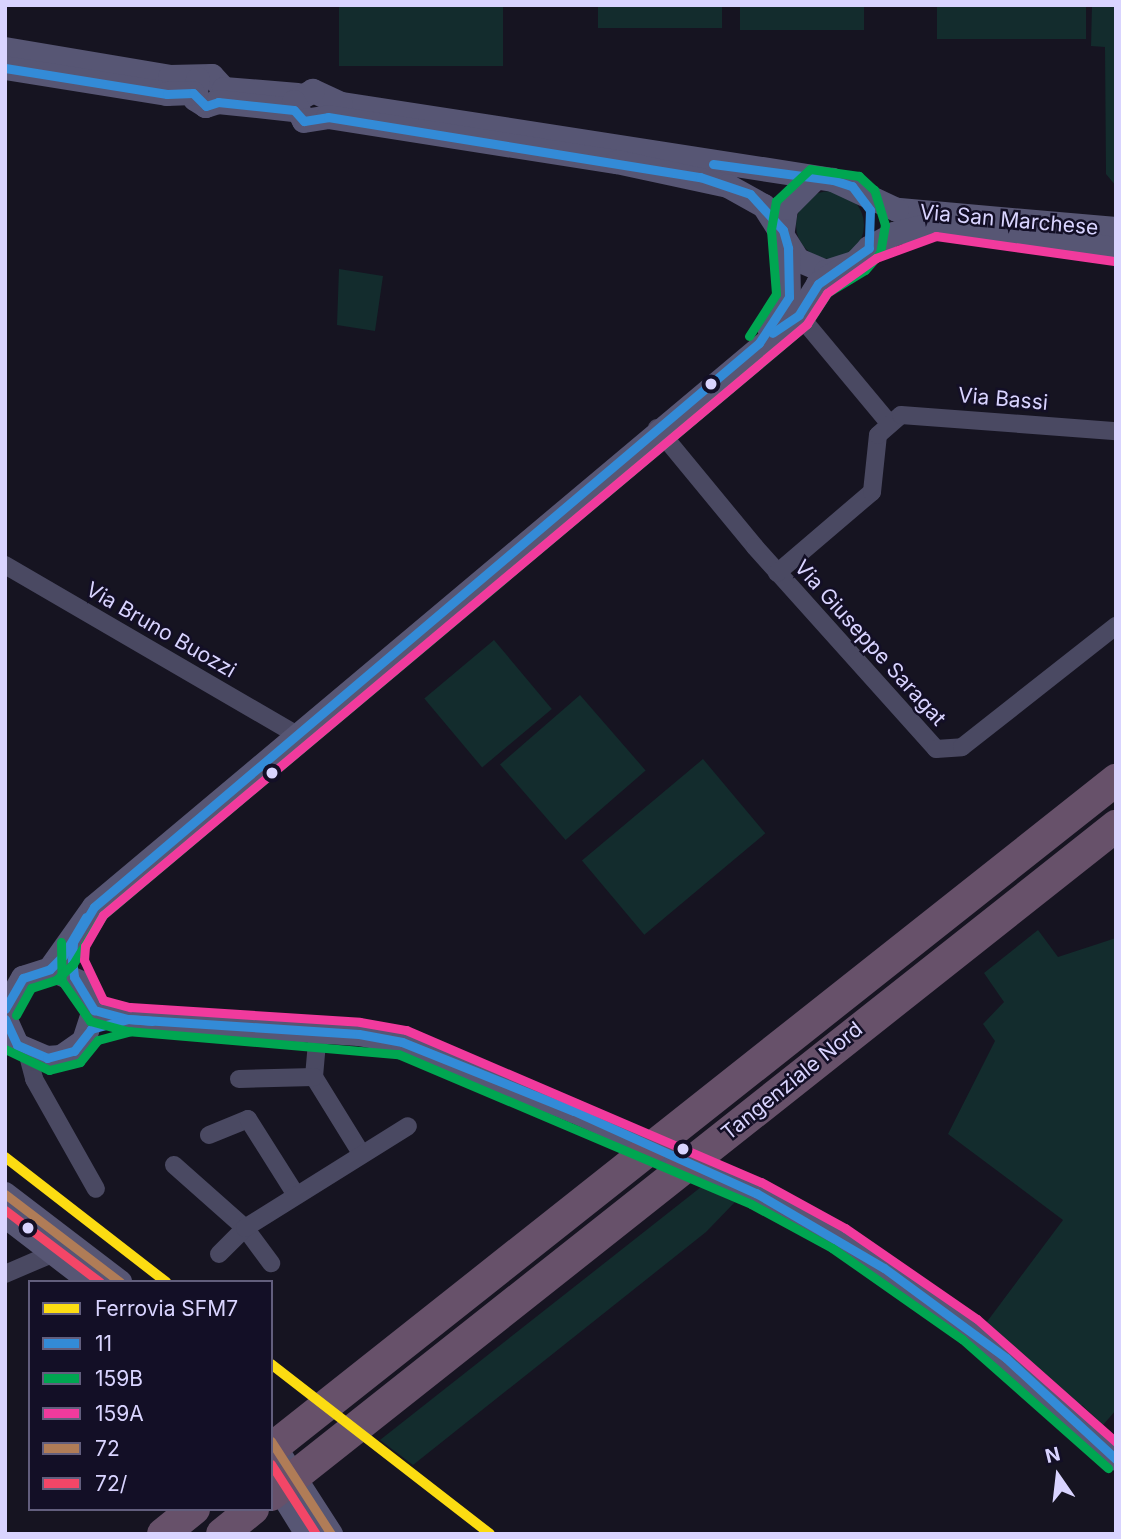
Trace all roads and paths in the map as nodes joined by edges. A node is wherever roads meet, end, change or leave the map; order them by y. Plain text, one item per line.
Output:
1 (5, 50) edge
2 (5, 68) edge
3 (196, 86) junction
4 (321, 109) junction
5 (813, 181) junction
6 (863, 196) junction
7 (1116, 229) edge
8 (786, 239) junction
9 (869, 248) junction
10 (1116, 249) edge
11 (840, 270) junction
12 (799, 314) junction
13 (759, 343) junction
14 (888, 422) junction
15 (657, 428) junction
16 (1116, 431) edge
17 (5, 565) edge
18 (777, 573) junction
19 (1116, 626) edge
20 (295, 734) junction
21 (1116, 780) edge
22 (1116, 826) edge
23 (73, 942) junction
24 (28, 972) edge
25 (74, 977) junction
26 (6, 1007) edge
27 (92, 1019) junction
28 (318, 1031) junction
29 (37, 1055) junction
30 (314, 1077) junction
31 (239, 1079) dead end
32 (408, 1126) dead end
33 (209, 1135) dead end
34 (361, 1153) junction
35 (174, 1165) dead end
36 (96, 1189) dead end
37 (5, 1194) edge
38 (296, 1195) junction
39 (5, 1216) edge
40 (245, 1228) junction
41 (54, 1253) junction
42 (219, 1254) dead end
43 (271, 1263) dead end
44 (5, 1274) edge
45 (88, 1280) edge
46 (117, 1280) edge
47 (273, 1446) edge
48 (273, 1447) edge
49 (1116, 1459) edge
50 (273, 1478) edge
51 (273, 1493) edge
52 (192, 1511) edge
53 (251, 1511) edge
54 (305, 1518) edge
55 (163, 1534) edge
56 (222, 1534) edge
57 (331, 1534) edge

1 - 3 street
2 - 3 street
3 - 4 street
4 - 5 street, Via San Marchese
4 - 8 street
5 - 6 street, Via San Marchese
5 - 8 street
6 - 7 street, Via San Marchese
6 - 9 street
8 - 11 street
8 - 13 street
9 - 10 street, Via San Marchese
9 - 11 street, Via San Marchese
11 - 12 street, Via San Marchese
12 - 13 street
12 - 14 street
13 - 15 street
14 - 16 street, Via Bassi
14 - 18 street
15 - 18 street, Via Giuseppe Saragat
15 - 20 street
17 - 20 street, Via Bruno Buozzi
18 - 19 street, Via Giuseppe Saragat
20 - 23 street
21 - 48 highway, Tangenziale Nord
22 - 51 highway, Tangenziale Nord
23 - 24 street
23 - 25 street
24 - 25 street
24 - 26 street
25 - 27 street
26 - 29 street
27 - 28 street
27 - 29 street
28 - 30 street
28 - 49 street
29 - 36 street
30 - 31 street
30 - 34 street
32 - 34 street
33 - 38 street
34 - 38 street
35 - 40 street
37 - 46 street
38 - 40 street
39 - 41 street
40 - 42 street
40 - 43 street
41 - 44 street
41 - 45 street
47 - 54 street
50 - 54 street
52 - 55 highway
53 - 56 highway
54 - 57 street

